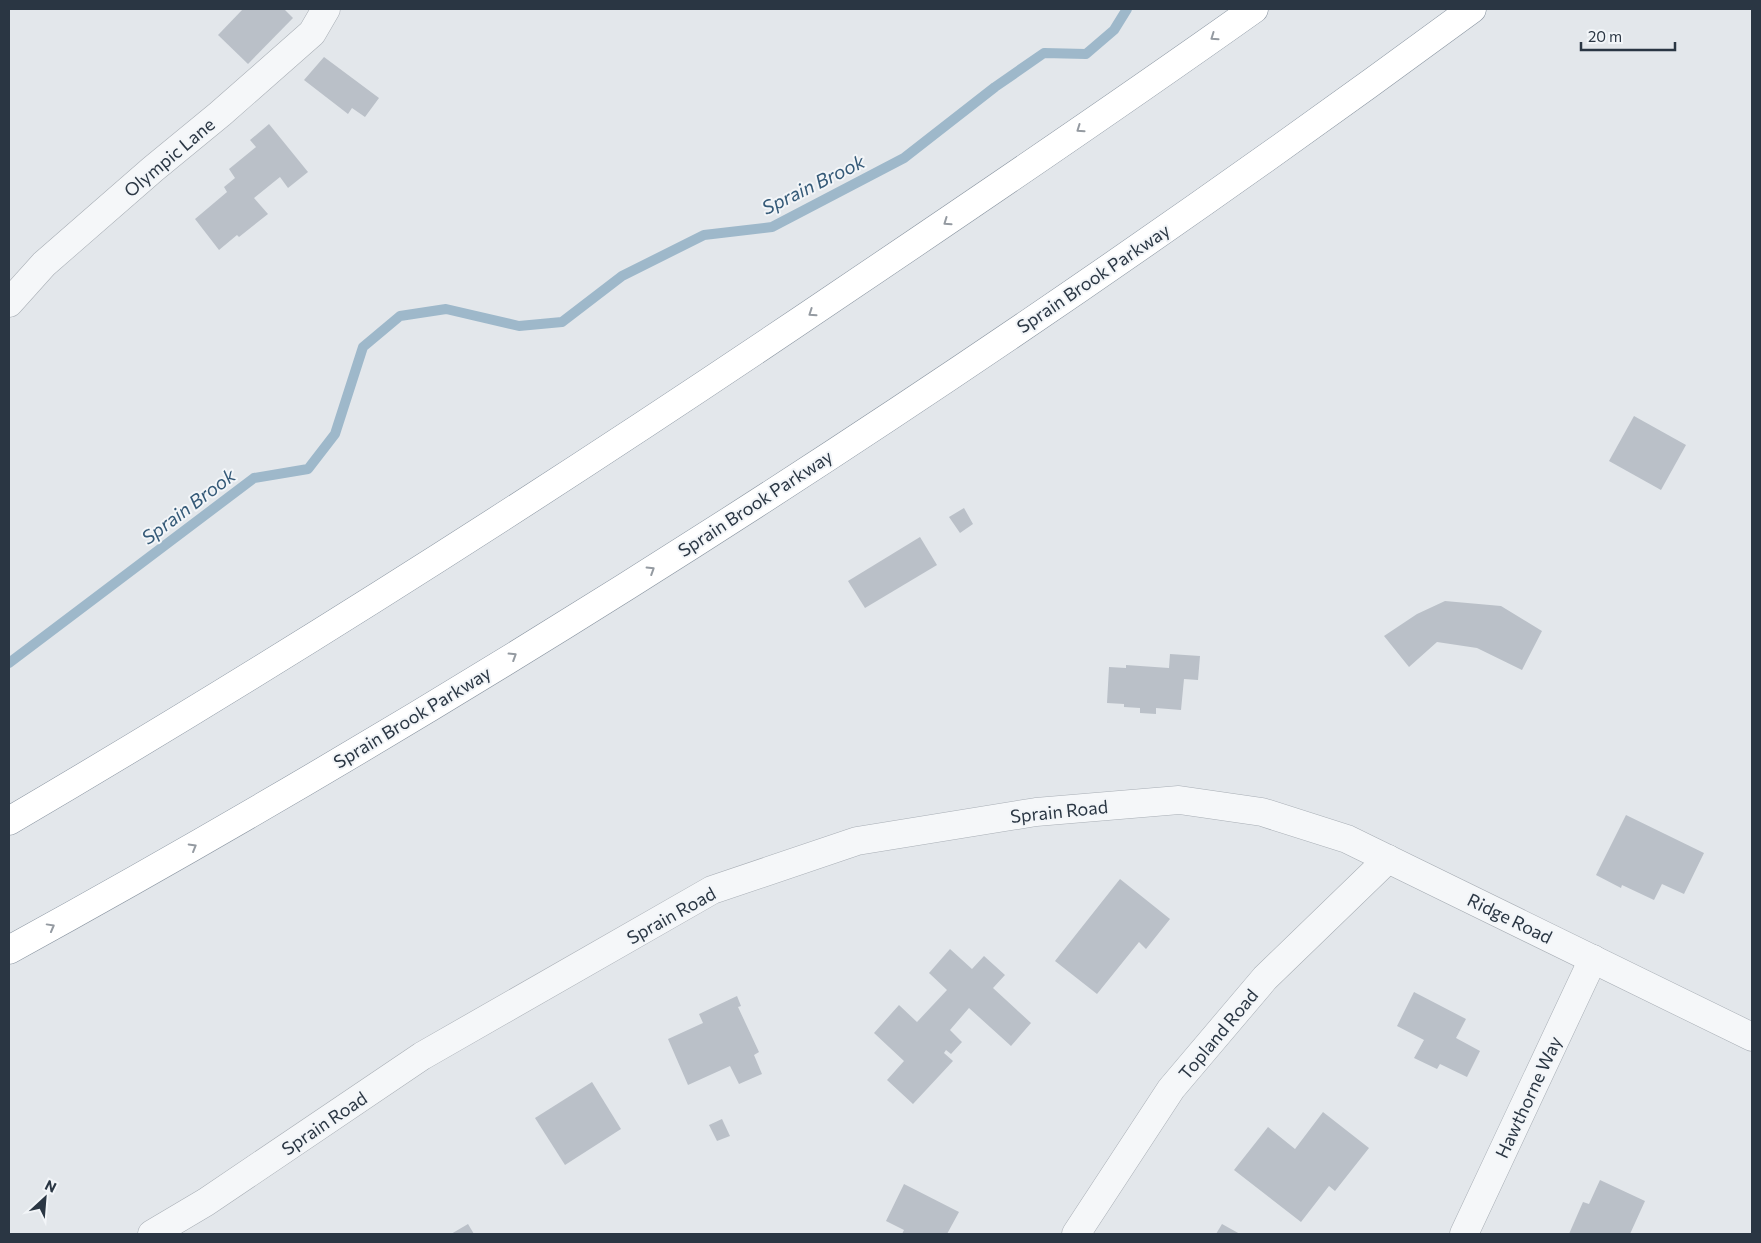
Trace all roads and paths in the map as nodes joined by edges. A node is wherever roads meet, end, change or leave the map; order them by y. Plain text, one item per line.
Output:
1 (326, 9) edge
2 (1254, 9) edge
3 (1472, 9) edge
4 (9, 303) edge
5 (1262, 812) joint
6 (9, 821) edge
7 (1388, 859) junction
8 (9, 950) edge
9 (1593, 959) junction
10 (1752, 1037) edge
11 (152, 1234) edge
12 (1076, 1234) edge
13 (1464, 1234) edge

1 - 4 street, Olympic Lane
2 -> 6 highway
8 -> 3 highway, Sprain Brook Parkway
5 - 7 street, Ridge Road
5 - 11 street, Sprain Road
7 - 9 street, Ridge Road
7 - 12 street, Topland Road
9 - 10 street, Ridge Road
9 - 13 street, Hawthorne Way

